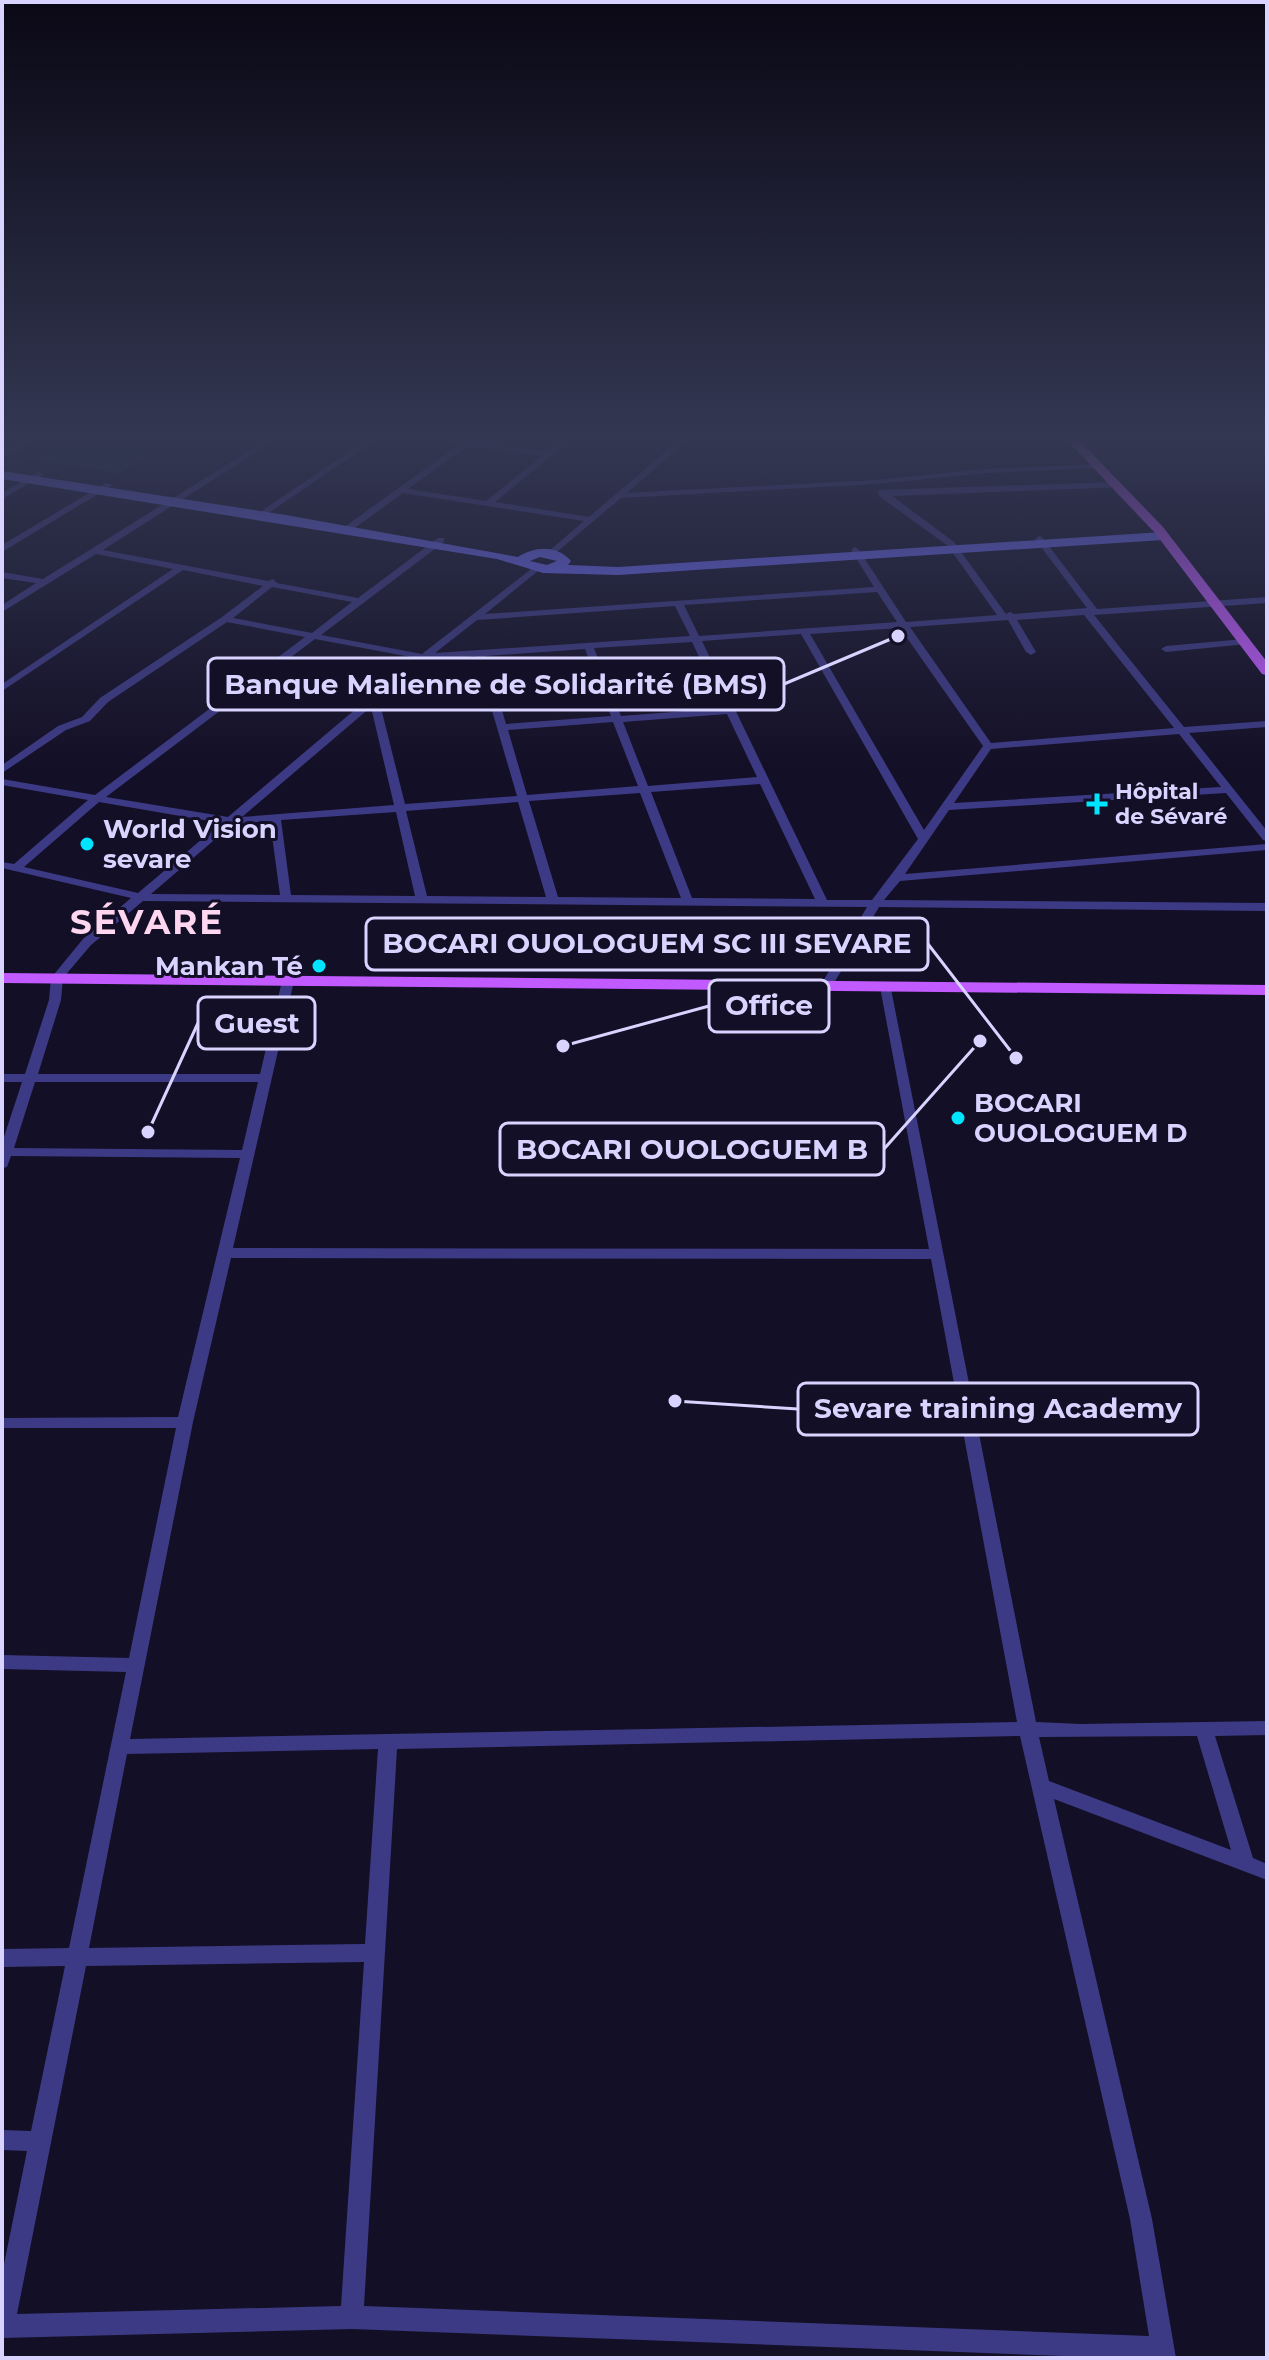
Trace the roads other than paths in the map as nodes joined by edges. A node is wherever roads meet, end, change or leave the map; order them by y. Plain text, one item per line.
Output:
1 (98, 549) edge
2 (428, 549) edge
3 (471, 549) edge
4 (502, 549) edge
5 (563, 549) edge
6 (909, 549) edge
7 (954, 549) edge
8 (1047, 549) edge
9 (1174, 549) edge
10 (95, 551) junction
11 (536, 553) junction
12 (857, 553) junction
13 (558, 555) junction
14 (183, 566) junction
15 (529, 566) junction
16 (552, 568) junction
17 (2, 575) edge
18 (44, 582) junction
19 (273, 582) junction
20 (880, 589) junction
21 (1267, 600) edge
22 (359, 601) junction
23 (678, 602) junction
24 (1215, 602) junction
25 (2, 609) edge
26 (1089, 610) junction
27 (1006, 616) junction
28 (475, 617) junction
29 (225, 619) junction
30 (902, 623) junction
31 (803, 630) junction
32 (313, 636) junction
33 (695, 640) junction
34 (1244, 642) junction
35 (589, 647) junction
36 (1166, 649) dead end
37 (1031, 652) dead end
38 (480, 653) junction
39 (424, 657) junction
40 (1261, 657) edge
41 (1267, 671) edge
42 (2, 677) edge
43 (15, 680) junction
44 (2, 688) edge
45 (374, 698) junction
46 (730, 711) junction
47 (619, 718) junction
48 (1267, 724) edge
49 (502, 727) junction
50 (1183, 731) junction
51 (988, 746) junction
52 (2, 770) edge
53 (764, 780) junction
54 (2, 782) edge
55 (646, 789) junction
56 (1230, 790) junction
57 (523, 799) junction
58 (95, 800) junction
59 (946, 807) junction
60 (400, 808) junction
61 (275, 818) junction
62 (229, 821) junction
63 (923, 838) junction
64 (1267, 838) edge
65 (1267, 847) edge
66 (2, 865) edge
67 (16, 868) junction
68 (896, 878) junction
69 (140, 897) junction
70 (286, 898) junction
71 (422, 899) junction
72 (553, 901) junction
73 (688, 902) junction
74 (823, 903) junction
75 (875, 904) junction
76 (1267, 907) edge
77 (2, 978) edge
78 (57, 978) junction
79 (288, 981) junction
80 (886, 987) junction
81 (825, 988) junction
82 (1267, 990) edge
83 (2, 1078) edge
84 (31, 1078) junction
85 (266, 1078) junction
86 (249, 1154) junction
87 (3, 1156) edge
88 (226, 1253) junction
89 (935, 1254) junction
90 (185, 1422) junction
91 (2, 1423) edge
92 (2, 1662) edge
93 (134, 1665) junction
94 (1267, 1728) edge
95 (1028, 1729) junction
96 (1204, 1729) junction
97 (388, 1740) junction
98 (121, 1747) junction
99 (1041, 1786) junction
100 (1245, 1864) junction
101 (1267, 1872) edge
102 (373, 1953) junction
103 (2, 1958) edge
104 (78, 1958) junction
105 (2, 2140) edge
106 (40, 2141) junction
107 (352, 2317) junction
108 (2, 2326) edge
109 (1163, 2353) edge

1 - 10 street
2 - 22 street
3 - 15 street
4 - 11 street
5 - 13 street
6 - 12 street
7 - 27 street
8 - 26 street
9 - 24 main road
10 - 14 street
10 - 18 street
11 - 13 street
11 - 15 street
12 - 13 street
12 - 16 street
12 - 20 street
13 - 16 street
14 - 19 street
14 - 43 street
15 - 16 street
15 - 28 street
17 - 18 street
18 - 25 street
19 - 22 street
19 - 29 street
20 - 23 street
20 - 30 street
21 - 24 street
22 - 32 street
23 - 28 street
23 - 33 street
24 - 26 street
24 - 34 main road
26 - 27 street
26 - 50 street
27 - 30 street
27 - 37 street
28 - 39 street
29 - 32 street
29 - 52 street
30 - 31 street
30 - 51 street
31 - 33 street
31 - 63 street
32 - 39 street
32 - 58 street
33 - 35 street
33 - 46 street
34 - 36 street
34 - 40 main road
35 - 38 street
35 - 47 street
38 - 39 street
38 - 49 street
39 - 45 street
40 - 41 main road
42 - 43 street
43 - 44 street
45 - 60 street
45 - 62 street
46 - 47 street
46 - 53 street
47 - 49 street
47 - 55 street
48 - 50 street
49 - 57 street
50 - 51 street
50 - 56 street
51 - 59 street
53 - 55 street
53 - 74 street
54 - 58 street
55 - 57 street
55 - 73 street
56 - 59 street
56 - 64 street
57 - 60 street
57 - 72 street
58 - 62 street
58 - 67 street
59 - 63 street
60 - 61 street
60 - 71 street
61 - 62 street
61 - 70 street
62 - 69 street
63 - 68 street
65 - 68 street
66 - 67 street
67 - 69 street
68 - 75 street
69 - 70 street
69 - 78 street
70 - 71 street
71 - 72 street
72 - 73 street
73 - 74 street
74 - 75 street
75 - 76 street
75 - 81 street
77 - 78 main road
78 - 79 main road
78 - 84 street
79 - 81 main road
79 - 85 street
80 - 81 main road
80 - 82 main road
80 - 89 street
83 - 84 street
84 - 85 street
84 - 87 street
85 - 86 street
86 - 87 street
86 - 88 street
88 - 89 street
88 - 90 street
89 - 95 street
90 - 91 street
90 - 93 street
92 - 93 street
93 - 98 street
94 - 96 street
95 - 96 street
95 - 97 street
95 - 99 street
96 - 100 street
97 - 98 street
97 - 102 street
98 - 104 street
99 - 100 street
99 - 109 street
100 - 101 street
102 - 104 street
102 - 107 street
103 - 104 street
104 - 106 street
105 - 106 street
106 - 108 street
107 - 108 street
107 - 109 street

